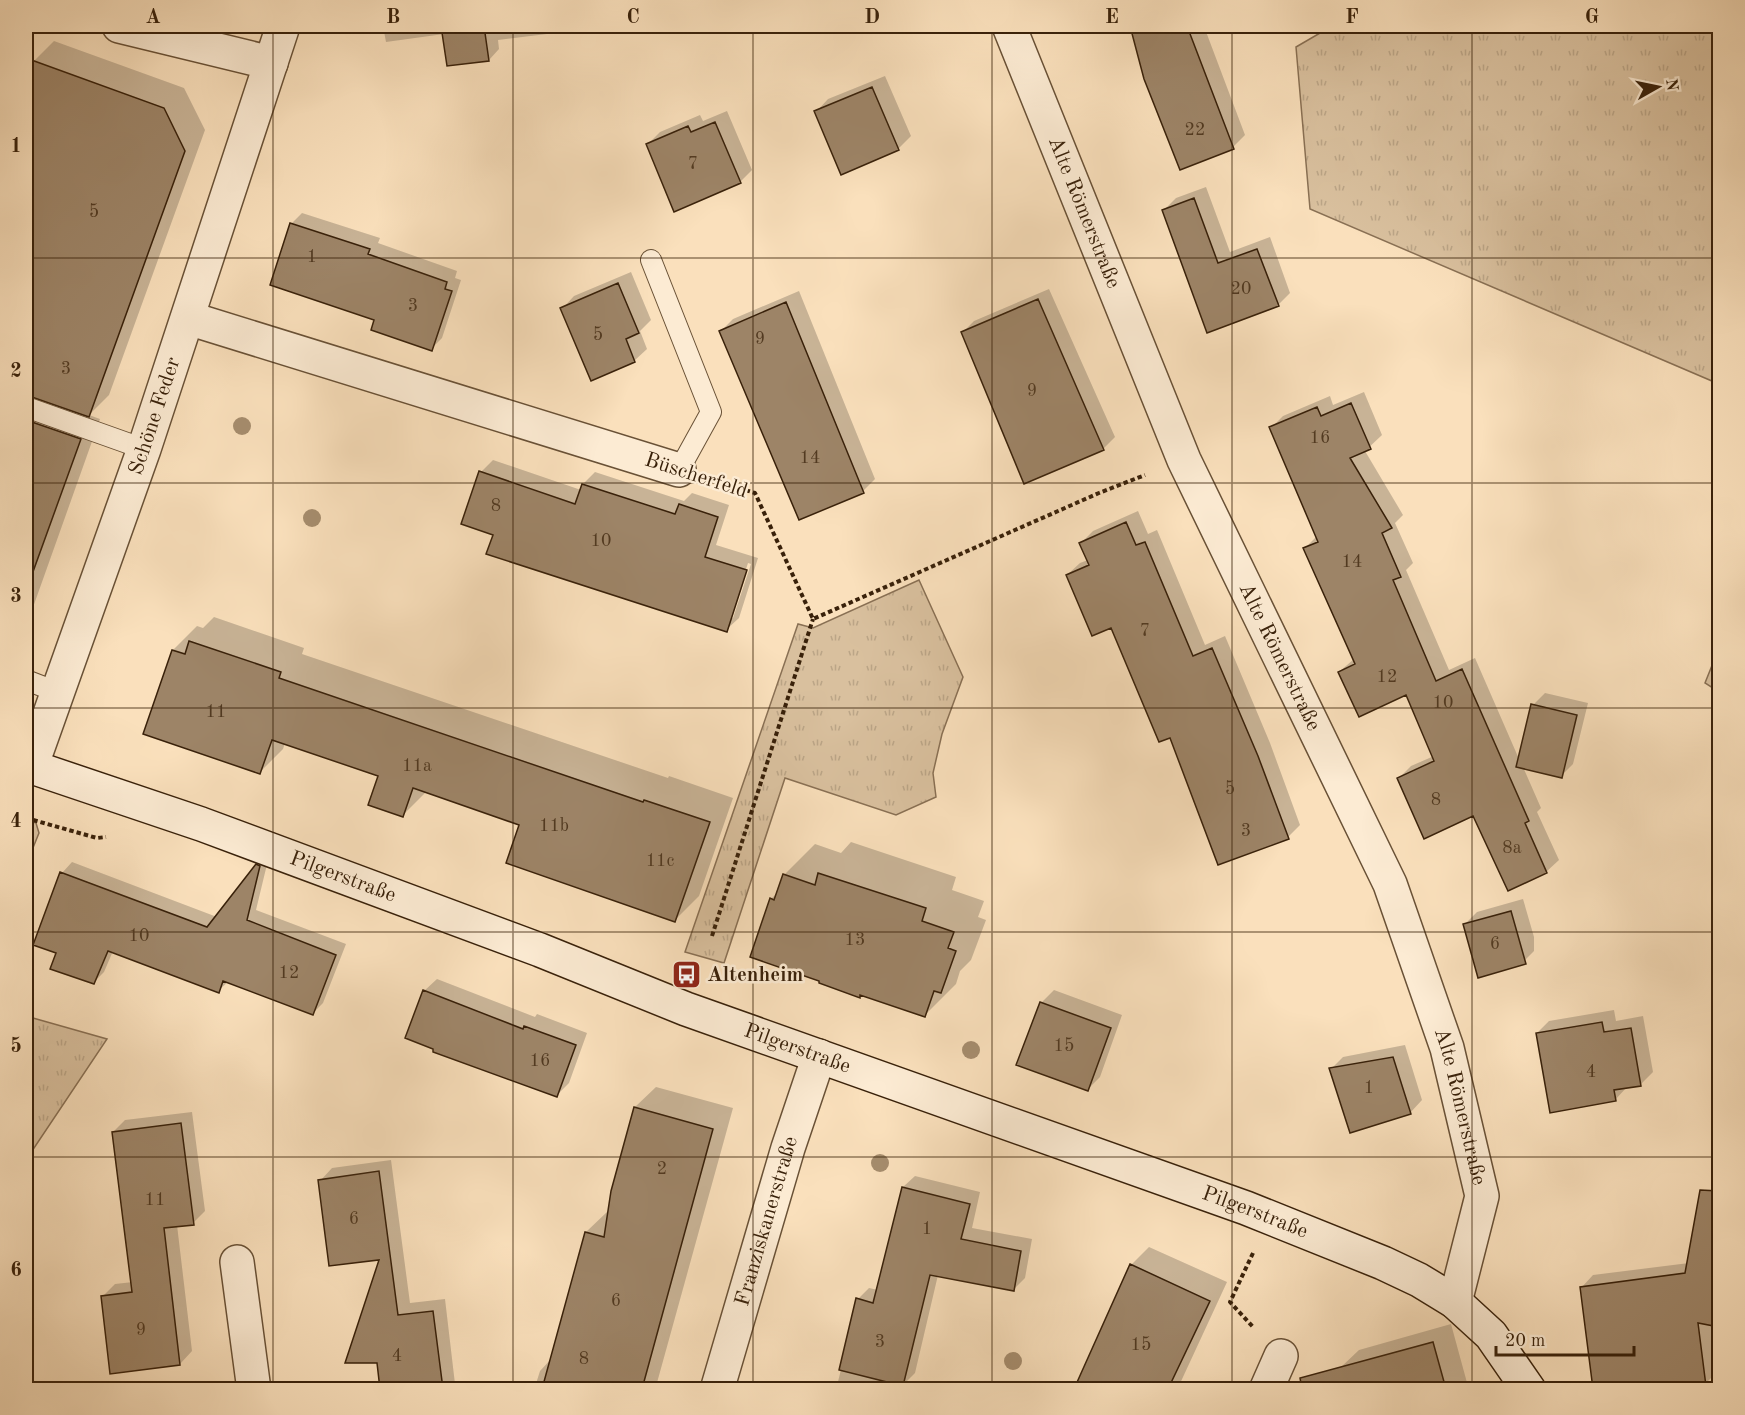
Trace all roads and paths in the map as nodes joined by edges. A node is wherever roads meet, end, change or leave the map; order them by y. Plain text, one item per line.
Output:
1 (120, 26) edge
2 (283, 26) edge
3 (1009, 26) edge
4 (271, 63) junction
5 (651, 260) dead end
6 (188, 318) junction
7 (26, 407) edge
8 (144, 449) junction
9 (1184, 460) junction
10 (679, 470) junction
11 (813, 620) junction
12 (26, 680) edge
13 (57, 692) junction
14 (28, 766) edge
15 (712, 936) dead end
16 (819, 1056) junction
17 (1269, 1218) junction
18 (237, 1262) dead end
19 (1455, 1302) junction
20 (1281, 1356) joint
21 (254, 1389) edge
22 (717, 1389) edge
23 (1266, 1389) edge
24 (1529, 1389) edge

1 - 4 street
2 - 4 street, Schöne Feder
3 - 9 street, Alte Römerstraße
4 - 6 street, Schöne Feder
5 - 10 lane
6 - 8 street, Schöne Feder
6 - 10 street, Büscherfeld
7 - 8 lane
8 - 13 street, Schöne Feder
9 - 11 path
9 - 19 street, Alte Römerstraße
10 - 11 path, Büscherfeld
11 - 15 path
12 - 13 lane
13 - 14 street, Schöne Feder
14 - 16 street, Pilgerstraße
16 - 17 street, Pilgerstraße
16 - 22 street, Franziskanerstraße
17 - 19 street, Pilgerstraße
17 - 20 path
18 - 21 street
19 - 24 street, Pilgerstraße
20 - 23 street

